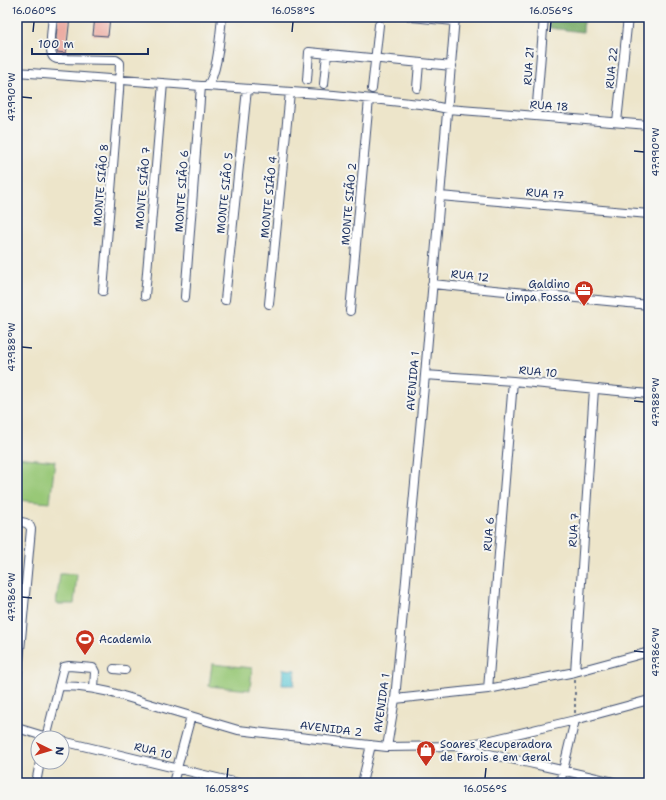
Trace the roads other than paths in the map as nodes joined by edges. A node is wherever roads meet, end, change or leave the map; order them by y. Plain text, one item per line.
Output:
1 (53, 17) edge
2 (222, 17) edge
3 (411, 17) edge
4 (544, 17) edge
5 (628, 17) edge
6 (455, 19) edge
7 (380, 25) dead end
8 (327, 54) junction
9 (376, 59) junction
10 (419, 63) junction
11 (452, 66) junction
12 (17, 72) edge
13 (120, 80) junction
14 (307, 80) dead end
15 (163, 83) junction
16 (324, 84) dead end
17 (204, 86) junction
18 (416, 88) dead end
19 (247, 89) junction
20 (372, 89) dead end
21 (290, 92) junction
22 (369, 99) junction
23 (448, 109) junction
24 (536, 116) junction
25 (617, 122) junction
26 (649, 125) edge
27 (440, 196) junction
28 (649, 214) edge
29 (432, 284) junction
30 (102, 291) dead end
31 (145, 296) dead end
32 (185, 297) dead end
33 (225, 300) dead end
34 (269, 304) dead end
35 (649, 305) edge
36 (350, 311) dead end
37 (425, 375) junction
38 (513, 381) junction
39 (594, 389) junction
40 (649, 394) edge
41 (17, 522) edge
42 (649, 652) edge
43 (114, 669) dead end
44 (125, 670) dead end
45 (575, 672) junction
46 (17, 683) edge
47 (59, 686) junction
48 (94, 688) junction
49 (488, 689) junction
50 (395, 699) junction
51 (649, 700) edge
52 (190, 716) junction
53 (575, 720) junction
54 (17, 728) edge
55 (49, 730) edge
56 (30, 732) edge
57 (70, 743) edge
58 (371, 745) junction
59 (458, 746) junction
60 (387, 747) junction
61 (177, 768) junction
62 (38, 770) edge
63 (563, 770) junction
64 (36, 783) edge
65 (173, 783) edge
66 (238, 783) edge
67 (362, 783) edge
68 (560, 783) edge
69 (617, 783) edge

1 - 13 street, MONTE SIÃO 8
2 - 17 street, MONTE SIÃO 6
3 - 6 street
4 - 24 street, RUA 21
5 - 25 street, RUA 22
6 - 11 street, AVENIDA 1
7 - 9 street
8 - 9 street
8 - 14 street
8 - 16 street
9 - 10 street
9 - 20 street
10 - 11 street
10 - 18 street
11 - 23 street, AVENIDA 1
12 - 13 street, RUA 18
13 - 15 street, RUA 18
13 - 30 street, MONTE SIÃO 8
15 - 17 street, RUA 18
15 - 31 street, MONTE SIÃO 7
17 - 19 street, RUA 18
17 - 32 street, MONTE SIÃO 6
19 - 21 street, RUA 18
19 - 33 street, MONTE SIÃO 5
21 - 22 street, RUA 18
21 - 34 street, MONTE SIÃO 4
22 - 23 street, RUA 18
22 - 36 street, MONTE SIÃO 2
23 - 24 street, RUA 18
23 - 27 street, AVENIDA 1
24 - 25 street, RUA 18
25 - 26 street, RUA 18
27 - 28 street, RUA 17
27 - 29 street, AVENIDA 1
29 - 35 street, RUA 12
29 - 37 street, AVENIDA 1
37 - 38 street, RUA 10
37 - 50 street, AVENIDA 1
38 - 39 street, RUA 10
38 - 49 street, RUA 6
39 - 40 street, RUA 10
39 - 45 street, RUA 7
41 - 46 street
42 - 45 street
43 - 44 street
45 - 49 street
47 - 48 street, AVENIDA 2
47 - 48 street
47 - 55 street
48 - 52 street, AVENIDA 2
49 - 50 street
50 - 60 street, AVENIDA 1
51 - 53 street, AVENIDA 2
52 - 58 street, AVENIDA 2
52 - 61 street
53 - 59 street, AVENIDA 2
53 - 63 street
54 - 56 street
57 - 61 street, RUA 10
58 - 60 street, AVENIDA 2
58 - 67 street
59 - 60 street, AVENIDA 2
59 - 63 street
61 - 65 street
61 - 66 street, RUA 10
62 - 64 street
63 - 68 street
63 - 69 street

